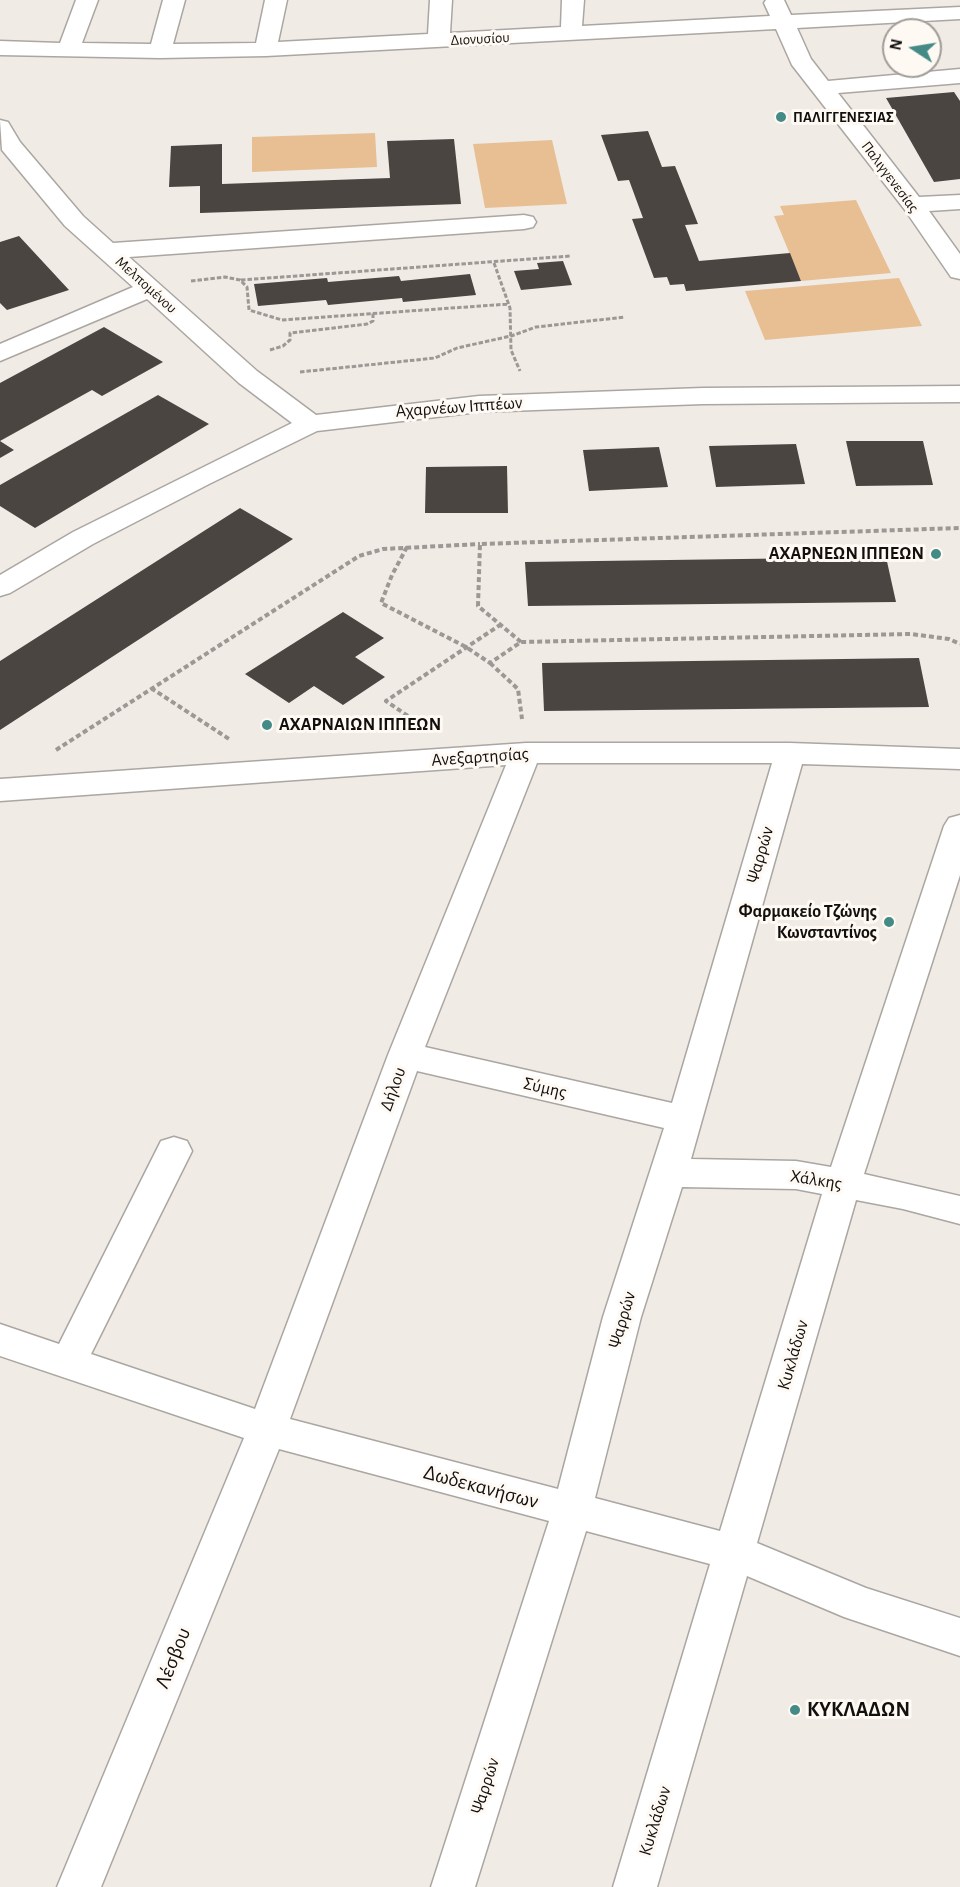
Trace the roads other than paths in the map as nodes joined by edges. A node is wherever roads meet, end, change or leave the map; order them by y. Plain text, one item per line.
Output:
1 (87, 0) edge
2 (174, 0) edge
3 (276, 0) edge
4 (441, 0) edge
5 (573, 0) edge
6 (774, 0) edge
7 (960, 13) edge
8 (783, 22) junction
9 (571, 34) junction
10 (438, 41) junction
11 (0, 48) edge
12 (69, 49) junction
13 (266, 49) junction
14 (160, 51) junction
15 (960, 76) edge
16 (821, 88) junction
17 (0, 127) edge
18 (960, 202) edge
19 (913, 205) junction
20 (524, 222) dead end
21 (107, 251) junction
22 (960, 272) edge
23 (150, 289) junction
24 (0, 353) edge
25 (960, 394) edge
26 (311, 424) junction
27 (0, 587) edge
28 (526, 753) junction
29 (790, 753) junction
30 (960, 759) edge
31 (0, 790) edge
32 (960, 826) edge
33 (405, 1055) junction
34 (685, 1119) junction
35 (174, 1151) dead end
36 (669, 1173) junction
37 (843, 1184) junction
38 (960, 1210) edge
39 (0, 1340) edge
40 (68, 1363) junction
41 (267, 1429) junction
42 (572, 1511) junction
43 (736, 1553) junction
44 (960, 1637) edge
45 (79, 1887) edge
46 (453, 1887) edge
47 (635, 1887) edge

1 - 12 street
2 - 14 street
3 - 13 street
4 - 10 street
5 - 9 street
6 - 8 street, Παλιγγενεσίας
7 - 8 street, Διονυσίου
8 - 9 street, Διονυσίου
8 - 16 street, Παλιγγενεσίας
9 - 10 street, Διονυσίου
10 - 13 street, Διονυσίου
11 - 12 street, Διονυσίου
12 - 14 street, Διονυσίου
13 - 14 street, Διονυσίου
15 - 16 street
16 - 19 street, Παλιγγενεσίας
17 - 21 street, Μελπομένου
18 - 19 street
19 - 22 street, Παλιγγενεσίας
20 - 21 street
21 - 23 street, Μελπομένου
23 - 24 street
23 - 26 street, Μελπομένου
25 - 26 street, Αχαρνέων Ιππέων
26 - 27 street, Αχαρνέων Ιππέων
28 - 29 street, Ανεξαρτησίας
28 - 31 street, Ανεξαρτησίας
28 - 33 street, Δήλου
29 - 30 street, Ανεξαρτησίας
29 - 34 street, Ψαρρών
32 - 37 street, Κυκλάδων
33 - 34 street, Σύμης
33 - 41 street, Δήλου
34 - 36 street, Ψαρρών
35 - 40 street
36 - 37 street, Χάλκης
36 - 42 street, Ψαρρών
37 - 38 street, Χάλκης
37 - 43 street, Κυκλάδων
39 - 40 street, Δωδεκανήσων
40 - 41 street, Δωδεκανήσων
41 - 42 street, Δωδεκανήσων
41 - 45 street, Λέσβου
42 - 43 street, Δωδεκανήσων
42 - 46 street, Ψαρρών
43 - 44 street, Δωδεκανήσων
43 - 47 street, Κυκλάδων

